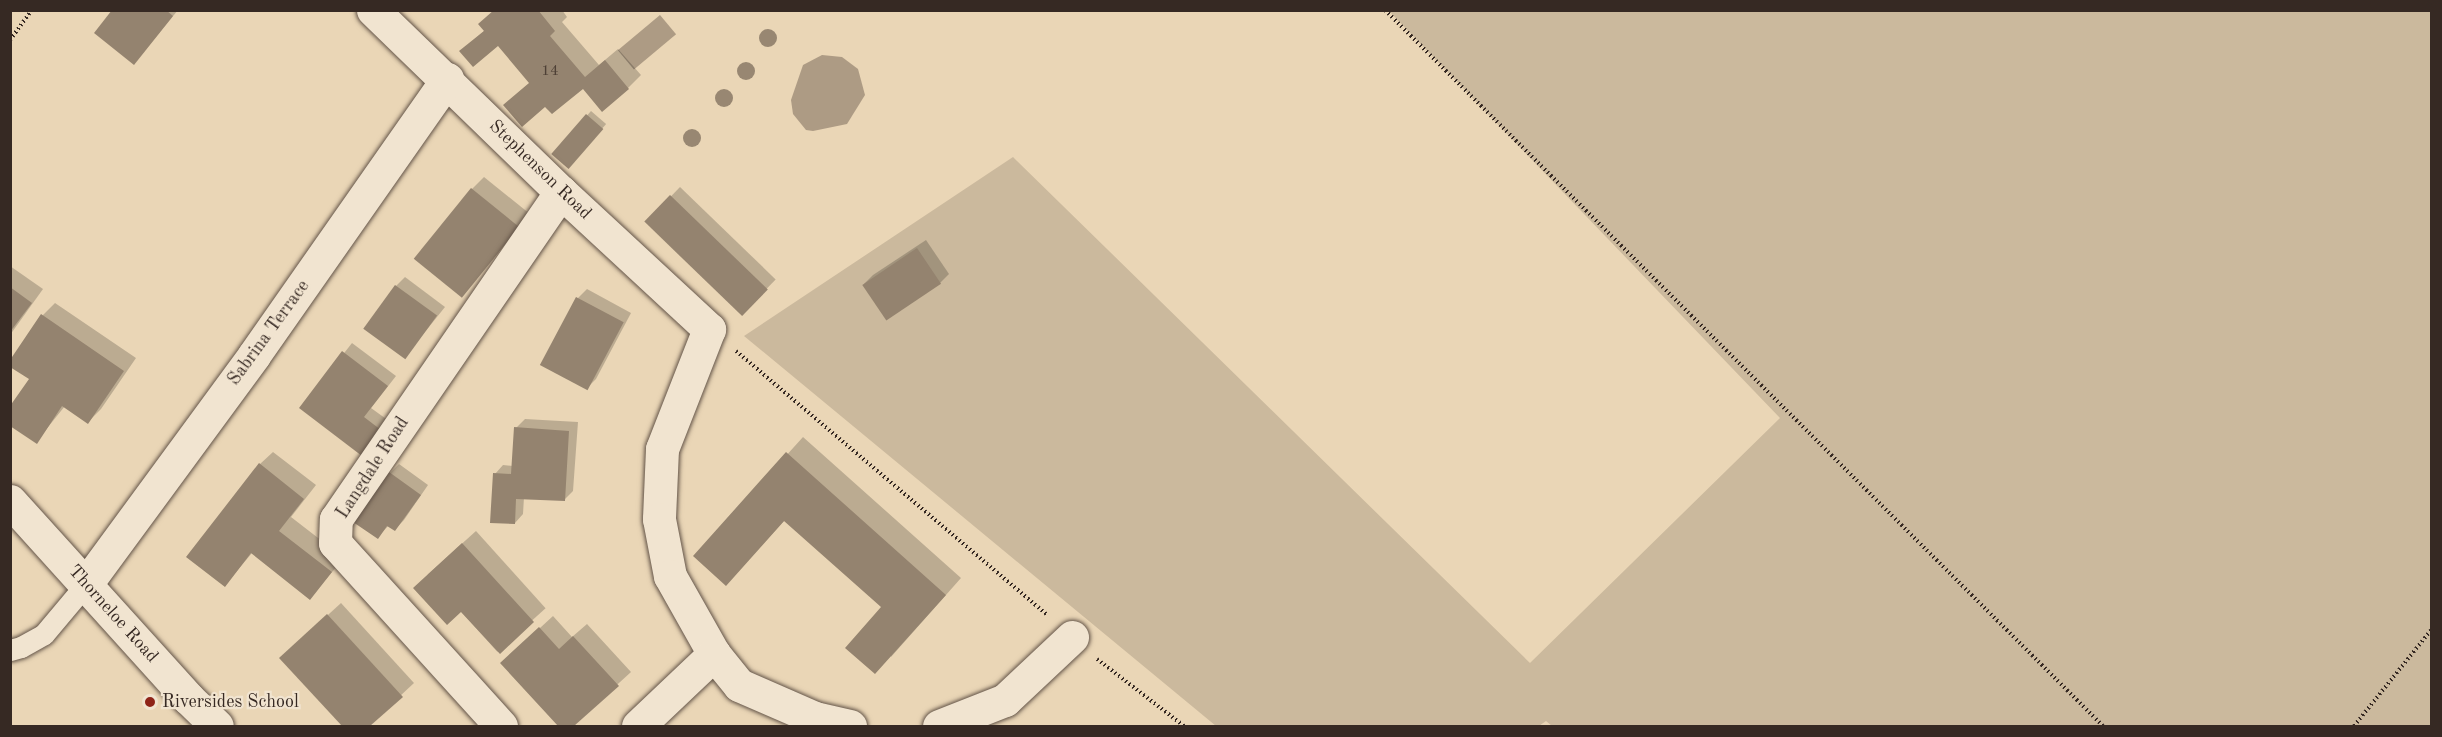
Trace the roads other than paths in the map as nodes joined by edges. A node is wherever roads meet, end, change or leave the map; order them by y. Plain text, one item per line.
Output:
1 (373, 10) edge
2 (447, 79) junction
3 (561, 192) junction
4 (10, 501) edge
5 (86, 584) junction
6 (1072, 637) road end
7 (10, 650) edge
8 (714, 654) junction
9 (218, 726) edge
10 (501, 726) edge
11 (638, 726) edge
12 (850, 726) edge
13 (939, 726) edge

1 - 2 street, Stephenson Road
2 - 3 street, Stephenson Road
2 - 5 street, Sabrina Terrace
3 - 8 street, Stephenson Road
3 - 10 street, Langdale Road
4 - 5 street, Thorneloe Road
5 - 7 lane
5 - 9 street, Thorneloe Road
6 - 13 street
8 - 11 street
8 - 12 street

